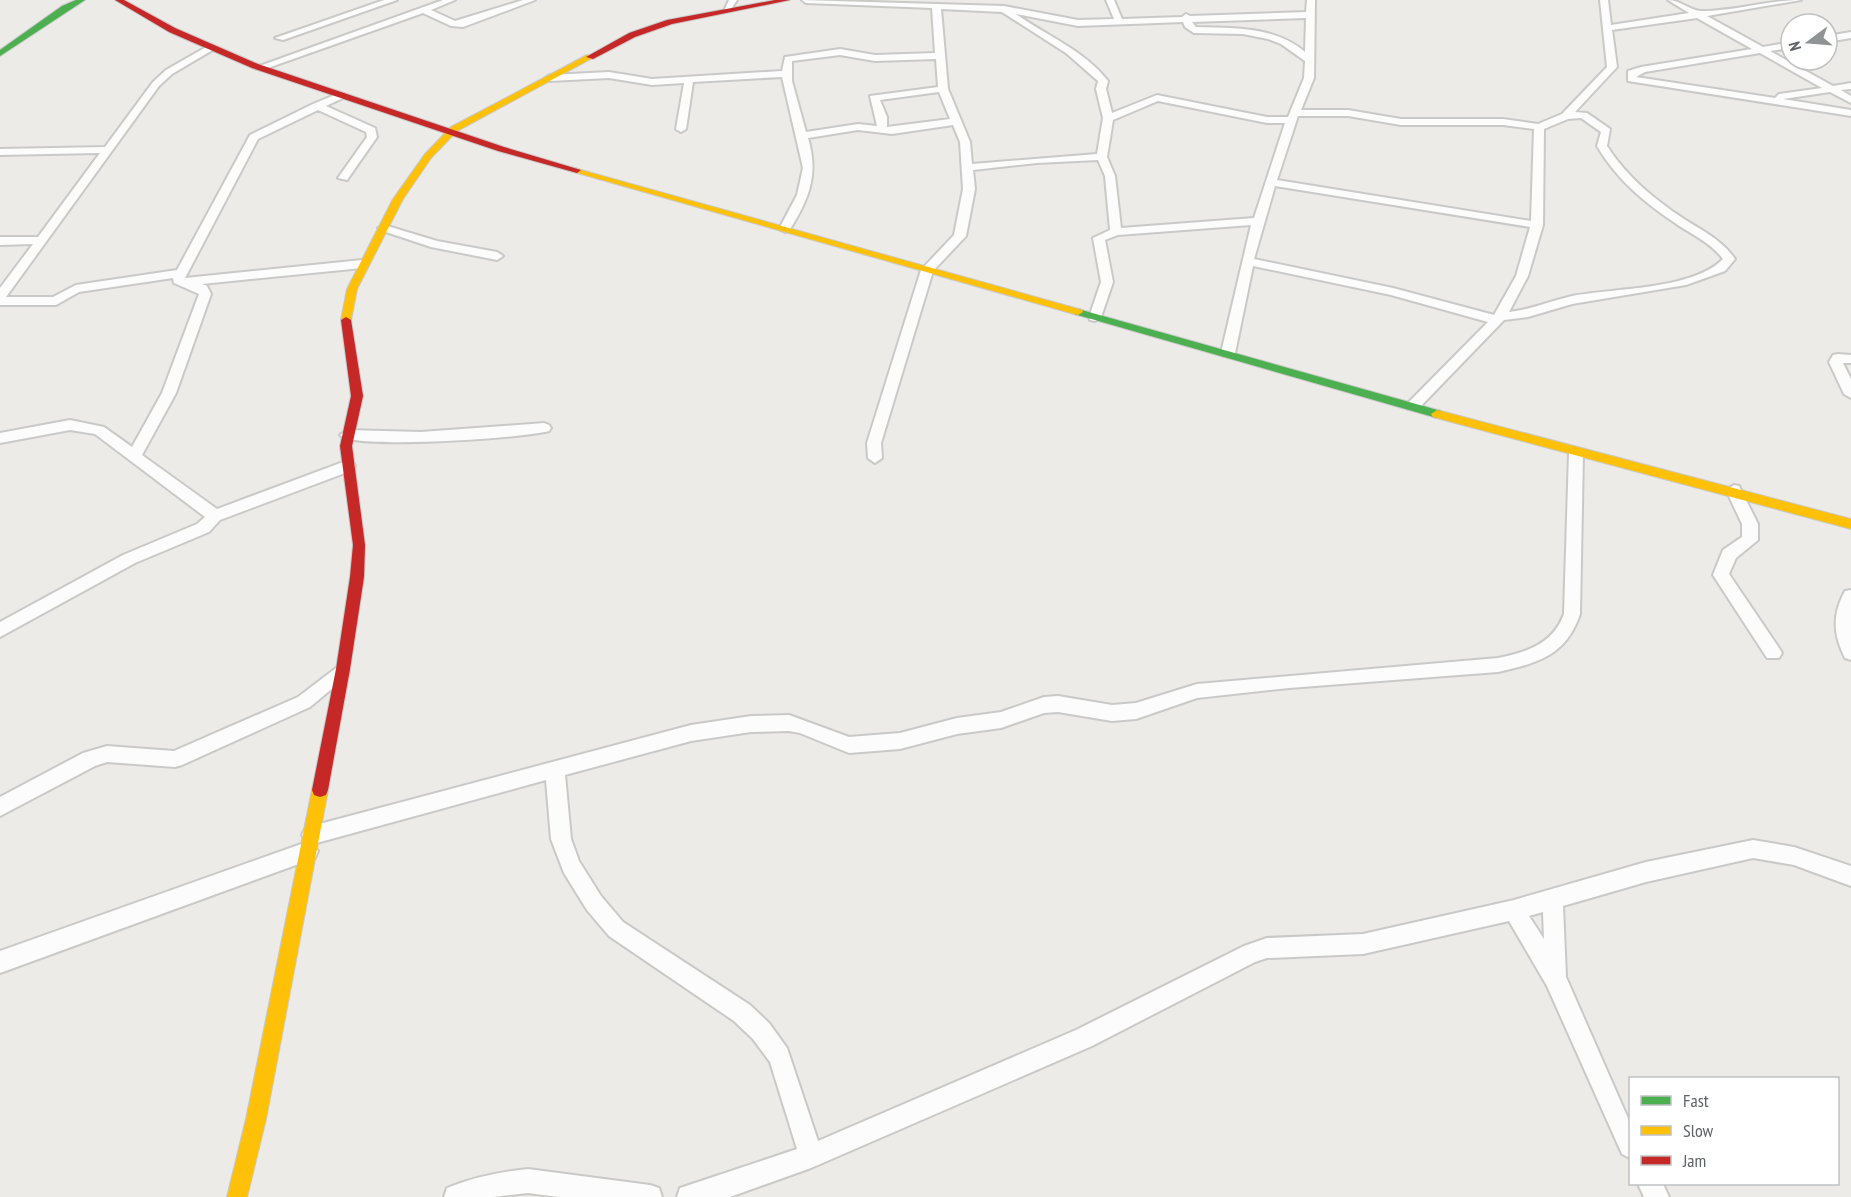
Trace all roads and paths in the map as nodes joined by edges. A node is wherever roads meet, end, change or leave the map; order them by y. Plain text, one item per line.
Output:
1 (81, 0) edge
2 (119, 0) edge
3 (393, 0) edge
4 (451, 0) edge
5 (531, 0) edge
6 (786, 0) edge
7 (806, 0) edge
8 (990, 0) edge
9 (1110, 0) edge
10 (1311, 0) edge
11 (1604, 0) edge
12 (1672, 0) edge
13 (1797, 0) edge
14 (730, 4) edge
15 (936, 7) junction
16 (1004, 9) junction
17 (423, 10) junction
18 (1696, 13) junction
19 (1310, 15) junction
20 (1186, 17) junction
21 (1119, 21) junction
22 (1609, 28) junction
23 (1779, 47) edge
24 (211, 48) junction
25 (1760, 50) junction
26 (2, 52) edge
27 (303, 52) junction
28 (939, 56) junction
29 (1311, 62) junction
30 (259, 68) junction
31 (787, 74) junction
32 (550, 78) junction
33 (689, 80) junction
34 (1851, 86) edge
35 (944, 89) junction
36 (1832, 90) junction
37 (340, 96) junction
38 (1760, 99) junction
39 (1851, 100) edge
40 (317, 106) junction
41 (1851, 112) edge
42 (1566, 116) junction
43 (1108, 118) junction
44 (957, 121) junction
45 (1291, 121) junction
46 (1539, 127) junction
47 (454, 129) junction
48 (681, 129) dead end
49 (882, 131) junction
50 (800, 136) junction
51 (107, 150) junction
52 (6, 152) edge
53 (1102, 157) junction
54 (0, 164) edge
55 (966, 168) junction
56 (342, 178) dead end
57 (1271, 182) junction
58 (1259, 221) junction
59 (1537, 225) junction
60 (384, 228) junction
61 (785, 229) junction
62 (1116, 232) junction
63 (40, 240) junction
64 (0, 241) edge
65 (496, 256) dead end
66 (1248, 261) junction
67 (362, 264) junction
68 (927, 270) junction
69 (182, 278) junction
70 (0, 299) edge
71 (1095, 317) junction
72 (1499, 318) junction
73 (1228, 353) junction
74 (1851, 359) edge
75 (1851, 394) edge
76 (1413, 406) junction
77 (544, 428) dead end
78 (347, 435) junction
79 (0, 438) edge
80 (1576, 453) junction
81 (134, 457) junction
82 (875, 458) dead end
83 (348, 466) junction
84 (1734, 490) junction
85 (215, 516) junction
86 (1850, 526) edge
87 (1851, 596) edge
88 (0, 630) edge
89 (1773, 653) dead end
90 (1851, 653) edge
91 (343, 669) junction
92 (555, 770) junction
93 (0, 807) edge
94 (310, 843) junction
95 (1851, 876) edge
96 (1553, 899) junction
97 (1514, 910) junction
98 (0, 962) edge
99 (1555, 978) junction
100 (1629, 1144) edge
101 (812, 1156) junction
102 (237, 1197) edge
103 (456, 1197) edge
104 (650, 1197) edge
105 (689, 1197) edge

1 - 26 main road
2 - 24 main road
3 - 27 street
4 - 17 street
5 - 17 street
6 - 14 main road
7 - 15 street
8 - 16 street
9 - 21 street
10 - 19 street
11 - 22 street
12 - 18 street
13 - 18 street
14 - 32 main road
15 - 16 street
15 - 28 street
16 - 21 street
16 - 43 street
17 - 27 street
18 - 22 street
18 - 25 street
19 - 20 street
19 - 29 street
20 - 21 street
20 - 29 street
22 - 42 street
23 - 25 street
24 - 30 main road
24 - 51 street
25 - 36 street
25 - 38 street
27 - 30 street
28 - 31 street
28 - 35 street
29 - 45 street
30 - 37 main road
31 - 33 street
31 - 50 street
32 - 33 street
32 - 47 main road
33 - 48 street
34 - 36 street
35 - 44 street
35 - 49 street
36 - 38 street
36 - 39 street
37 - 40 street
37 - 47 main road
38 - 41 street
40 - 56 street
40 - 69 street
42 - 46 street
42 - 72 street
43 - 45 street
43 - 53 street
44 - 49 street
44 - 55 street
45 - 46 street
45 - 57 street
46 - 59 street
47 - 60 main road
47 - 61 main road
49 - 50 street
50 - 61 street
51 - 52 street
51 - 63 street
52 - 54 street
53 - 55 street
53 - 62 street
55 - 68 street
57 - 58 street
57 - 59 street
58 - 62 street
58 - 66 street
59 - 72 street
60 - 65 street
60 - 67 main road
61 - 68 main road
62 - 71 street
63 - 64 street
63 - 70 street
66 - 72 street
66 - 73 street
67 - 69 street
67 - 78 main road
68 - 71 main road
68 - 82 street
69 - 70 street
69 - 81 street
71 - 73 main road
72 - 76 street
73 - 76 main road
74 - 75 street
76 - 80 main road
77 - 78 street
78 - 83 main road
79 - 81 street
80 - 84 main road
80 - 92 street
81 - 85 street
83 - 85 street
83 - 91 main road
84 - 86 main road
84 - 89 street
85 - 88 street
87 - 90 street
91 - 93 street
91 - 94 main road
92 - 94 street
92 - 101 street
94 - 98 street
94 - 102 main road
95 - 96 street
96 - 97 street
96 - 99 street
97 - 99 street
97 - 101 street
99 - 100 street
101 - 105 street
103 - 104 street

